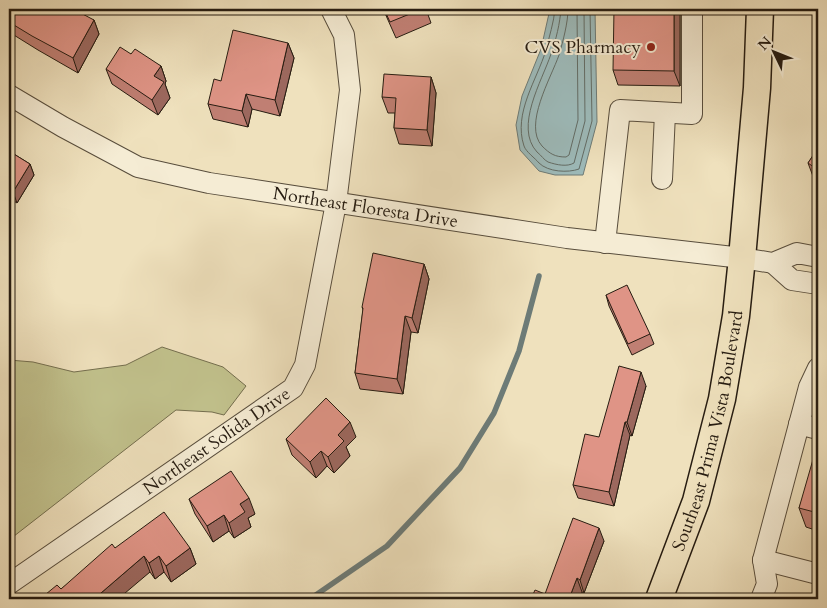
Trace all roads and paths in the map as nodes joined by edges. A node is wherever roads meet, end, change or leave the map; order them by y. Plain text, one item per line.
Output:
1 (331, 9) edge
2 (692, 9) edge
3 (760, 9) edge
4 (9, 95) edge
5 (665, 113) junction
6 (662, 179) dead end
7 (336, 203) junction
8 (605, 242) junction
9 (818, 257) edge
10 (742, 258) junction
11 (773, 263) junction
12 (818, 284) edge
13 (818, 368) edge
14 (809, 427) edge
15 (763, 560) junction
16 (818, 574) edge
17 (9, 584) edge
18 (665, 597) edge
19 (761, 599) edge

1 - 7 street, Northeast Solida Drive
2 - 5 street
3 - 10 main road, Southeast Prima Vista Boulevard
4 - 7 street, Northeast Floresta Drive
5 - 6 street
5 - 8 street
7 - 8 street, Northeast Floresta Drive
7 - 17 street, Northeast Solida Drive
8 - 10 street, Northeast Floresta Drive
9 - 11 street
10 - 11 street, Northeast Floresta Drive
10 - 18 main road, Southeast Prima Vista Boulevard
11 - 12 street
13 - 14 street
14 - 15 street
15 - 16 street
15 - 19 street

